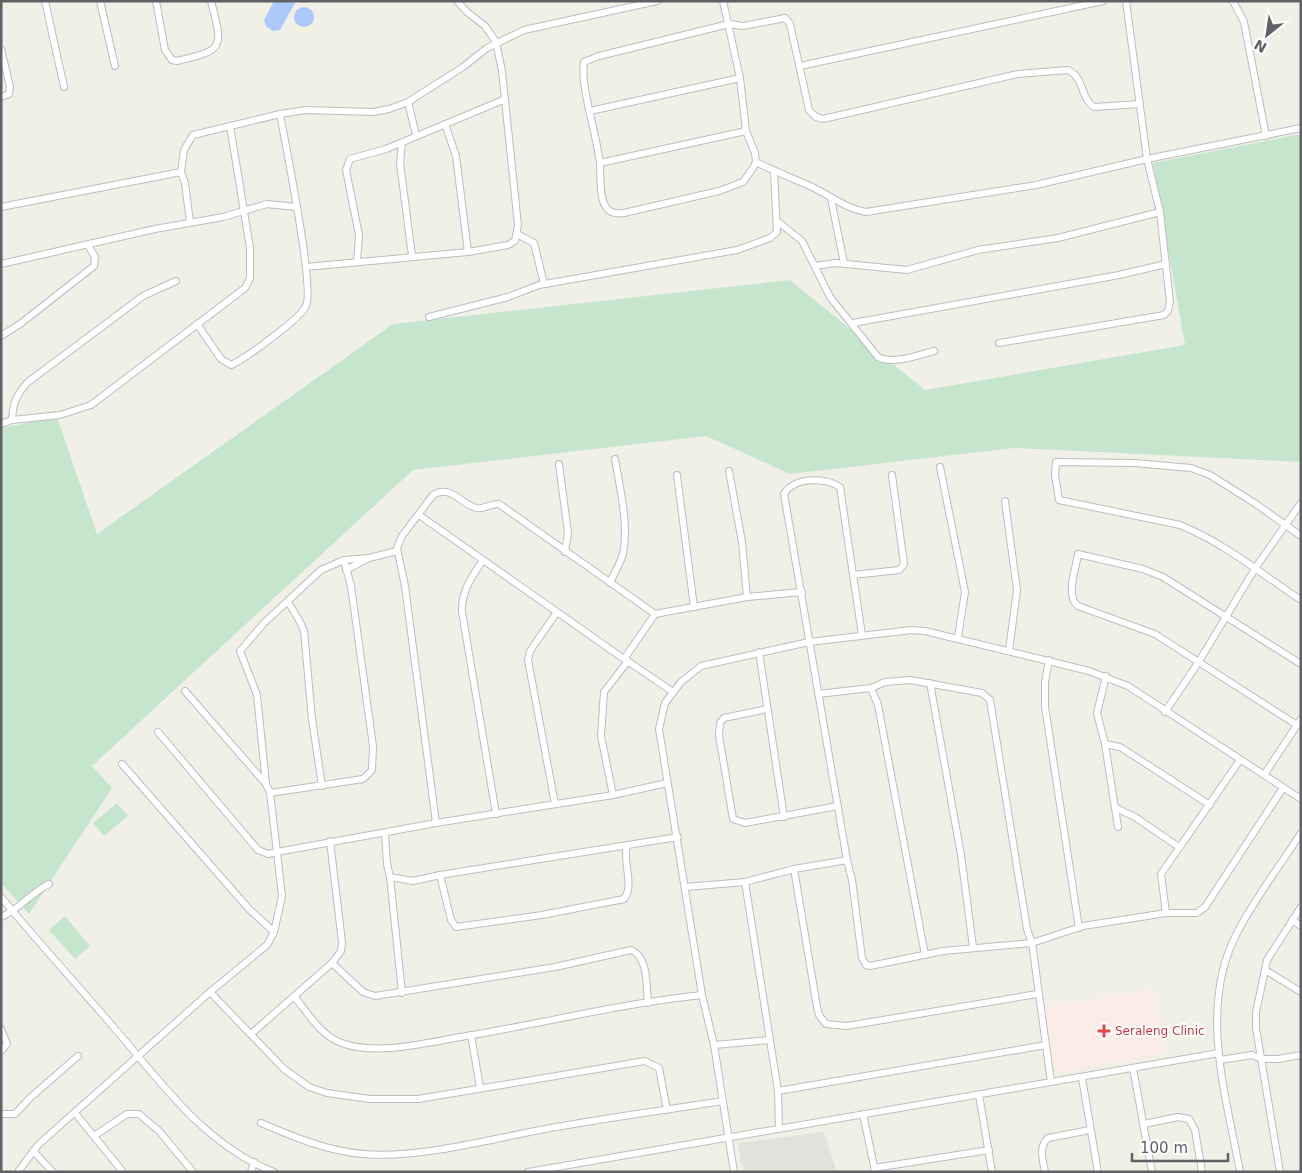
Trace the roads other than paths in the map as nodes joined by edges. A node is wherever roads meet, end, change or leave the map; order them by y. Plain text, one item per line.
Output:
1 (45, 1) edge
2 (100, 1) edge
3 (156, 1) edge
4 (211, 1) edge
5 (457, 1) edge
6 (657, 1) edge
7 (723, 1) edge
8 (1103, 1) edge
9 (1126, 1) edge
10 (1233, 1) edge
11 (648, 2) edge
12 (729, 24) junction
13 (496, 42) junction
14 (1, 49) edge
15 (114, 66) dead end
16 (800, 66) junction
17 (740, 78) junction
18 (64, 87) dead end
19 (1, 97) edge
20 (503, 100) junction
21 (408, 102) junction
22 (1140, 104) junction
23 (590, 110) junction
24 (280, 114) junction
25 (445, 124) junction
26 (230, 126) junction
27 (1301, 128) edge
28 (746, 131) junction
29 (416, 136) junction
30 (1266, 136) junction
31 (402, 143) junction
32 (1147, 159) junction
33 (756, 162) junction
34 (600, 164) junction
35 (774, 171) junction
36 (181, 172) junction
37 (831, 199) junction
38 (1, 207) edge
39 (296, 207) junction
40 (242, 210) junction
41 (1160, 212) junction
42 (190, 222) junction
43 (777, 222) junction
44 (517, 234) junction
45 (88, 245) junction
46 (468, 252) junction
47 (412, 256) junction
48 (357, 262) junction
49 (844, 263) junction
50 (1, 264) edge
51 (1166, 264) junction
52 (814, 266) junction
53 (306, 267) junction
54 (176, 281) dead end
55 (544, 284) junction
56 (429, 317) dead end
57 (853, 323) junction
58 (196, 324) junction
59 (1, 336) edge
60 (999, 343) dead end
61 (934, 351) dead end
62 (12, 420) junction
63 (1, 424) edge
64 (615, 459) dead end
65 (559, 464) dead end
66 (940, 467) dead end
67 (729, 471) dead end
68 (677, 475) dead end
69 (892, 475) dead end
70 (1005, 501) dead end
71 (1301, 502) edge
72 (419, 515) junction
73 (1286, 524) junction
74 (1301, 536) edge
75 (397, 551) junction
76 (565, 552) junction
77 (369, 558) junction
78 (344, 560) junction
79 (484, 560) junction
80 (1256, 567) junction
81 (346, 570) junction
82 (853, 575) junction
83 (610, 583) junction
84 (802, 592) junction
85 (747, 597) junction
86 (1301, 600) edge
87 (288, 602) junction
88 (694, 607) junction
89 (557, 612) junction
90 (656, 614) junction
91 (1226, 618) junction
92 (862, 635) junction
93 (958, 637) junction
94 (809, 642) junction
95 (1008, 650) junction
96 (759, 652) junction
97 (626, 660) junction
98 (1049, 660) junction
99 (1198, 663) junction
100 (1301, 664) edge
101 (1106, 676) junction
102 (930, 684) junction
103 (870, 688) junction
104 (184, 691) dead end
105 (673, 692) junction
106 (818, 694) junction
107 (768, 709) junction
108 (1165, 712) junction
109 (1299, 722) edge
110 (158, 732) dead end
111 (1105, 744) junction
112 (1240, 760) junction
113 (122, 764) dead end
114 (1264, 776) junction
115 (667, 783) junction
116 (266, 784) junction
117 (322, 786) junction
118 (1283, 788) junction
119 (270, 793) junction
120 (613, 795) junction
121 (1301, 799) edge
122 (555, 804) junction
123 (1210, 804) junction
124 (838, 806) junction
125 (1116, 808) junction
126 (496, 814) junction
127 (784, 817) junction
128 (436, 823) junction
129 (1118, 827) dead end
130 (385, 833) junction
131 (1301, 834) edge
132 (678, 837) junction
133 (330, 841) junction
134 (627, 845) junction
135 (1179, 847) junction
136 (277, 852) junction
137 (847, 860) junction
138 (794, 869) junction
139 (440, 875) junction
140 (390, 876) junction
141 (746, 882) junction
142 (49, 884) dead end
143 (686, 887) junction
144 (1, 897) edge
145 (1301, 907) edge
146 (14, 912) junction
147 (1166, 913) junction
148 (1, 917) edge
149 (1292, 920) junction
150 (1301, 926) edge
151 (1079, 928) junction
152 (274, 932) junction
153 (1032, 944) junction
154 (973, 947) junction
155 (925, 955) junction
156 (332, 963) junction
157 (1265, 970) junction
158 (210, 992) junction
159 (1301, 992) edge
160 (402, 993) junction
161 (1038, 994) junction
162 (702, 995) junction
163 (294, 996) junction
164 (648, 1002) junction
165 (1, 1028) edge
166 (251, 1034) junction
167 (471, 1035) junction
168 (769, 1040) junction
169 (714, 1045) junction
170 (1046, 1045) junction
171 (1, 1051) edge
172 (1301, 1055) edge
173 (78, 1056) dead end
174 (139, 1056) junction
175 (1220, 1057) junction
176 (1262, 1059) junction
177 (1133, 1068) junction
178 (1082, 1078) junction
179 (1051, 1082) junction
180 (480, 1087) junction
181 (778, 1091) junction
182 (978, 1095) junction
183 (722, 1101) junction
184 (667, 1110) junction
185 (74, 1113) junction
186 (1, 1114) edge
187 (863, 1114) junction
188 (261, 1124) dead end
189 (1144, 1124) junction
190 (779, 1129) junction
191 (1090, 1130) junction
192 (94, 1136) junction
193 (729, 1137) junction
194 (989, 1150) junction
195 (33, 1151) junction
196 (254, 1162) junction
197 (875, 1170) edge
198 (18, 1172) edge
199 (52, 1172) edge
200 (122, 1172) edge
201 (193, 1172) edge
202 (251, 1172) edge
203 (274, 1172) edge
204 (528, 1172) edge
205 (734, 1172) edge
206 (992, 1172) edge
207 (1045, 1172) edge
208 (1098, 1172) edge
209 (1152, 1172) edge
210 (1202, 1172) edge
211 (1240, 1172) edge
212 (1280, 1172) edge

1 - 18 street
2 - 15 street
3 - 4 street
5 - 13 street
6 - 11 street
7 - 12 street
8 - 16 street
9 - 22 street
10 - 30 street
11 - 13 street
12 - 16 street
12 - 17 street
12 - 23 street
13 - 20 street
13 - 21 street
14 - 19 street
16 - 22 street
17 - 23 street
17 - 28 street
20 - 25 street
20 - 44 street
21 - 24 street
21 - 29 street
22 - 32 street
23 - 34 street
24 - 26 street
24 - 39 street
25 - 29 street
25 - 46 street
26 - 36 street
26 - 40 street
27 - 30 street
28 - 33 street
28 - 34 street
29 - 31 street
30 - 32 street
31 - 47 street
31 - 48 street
32 - 37 street
32 - 41 street
33 - 34 street
33 - 35 street
35 - 37 street
35 - 43 street
36 - 38 street
36 - 42 street
37 - 49 street
39 - 40 street
39 - 53 street
40 - 42 street
40 - 58 street
41 - 49 street
41 - 51 street
42 - 45 street
43 - 52 street
43 - 55 street
44 - 46 street
44 - 55 street
45 - 50 street
45 - 59 street
46 - 47 street
47 - 48 street
48 - 53 street
49 - 52 street
51 - 57 street
51 - 60 street
52 - 57 street
53 - 58 street
54 - 62 street
55 - 56 street
57 - 61 street
58 - 62 street
62 - 63 street
64 - 83 street
65 - 76 street
66 - 93 street
67 - 85 street
68 - 88 street
69 - 82 street
70 - 95 street
71 - 73 street
72 - 75 street
72 - 76 street
72 - 79 street
73 - 74 street
73 - 80 street
73 - 80 street
75 - 77 street
75 - 128 street
76 - 83 street
77 - 78 street
77 - 81 street
78 - 81 street
78 - 87 street
79 - 89 street
79 - 126 street
80 - 86 street
80 - 91 street
81 - 117 street
82 - 84 street
82 - 92 street
83 - 90 street
84 - 85 street
84 - 94 street
85 - 88 street
87 - 116 street
87 - 117 street
88 - 90 street
89 - 97 street
89 - 122 street
90 - 97 street
91 - 99 street
91 - 99 street
91 - 100 street
92 - 93 street
92 - 94 street
93 - 95 street
94 - 96 street
94 - 106 street
95 - 98 street
96 - 105 street
96 - 107 street
97 - 105 street
97 - 120 street
98 - 101 street
98 - 151 street
99 - 108 street
99 - 109 street
101 - 108 street
101 - 111 street
102 - 103 street
102 - 153 street
102 - 154 street
103 - 106 street
103 - 155 street
104 - 116 street
105 - 115 street
106 - 124 street
107 - 127 street
107 - 127 street
108 - 112 street
109 - 114 street
110 - 136 street
111 - 123 street
111 - 125 street
112 - 114 street
112 - 123 street
113 - 152 street
114 - 118 street
115 - 120 street
115 - 132 street
116 - 119 street
117 - 119 street
118 - 121 street
118 - 147 street
119 - 136 street
120 - 122 street
122 - 126 street
123 - 135 street
124 - 127 street
124 - 137 street
125 - 129 street
125 - 135 street
126 - 128 street
128 - 130 street
130 - 133 street
130 - 140 street
131 - 175 street
132 - 134 street
132 - 143 street
133 - 136 street
133 - 156 street
134 - 139 street
134 - 139 street
135 - 147 street
136 - 152 street
137 - 138 street
137 - 155 street
138 - 141 street
138 - 161 street
139 - 140 street
140 - 160 street
141 - 143 street
141 - 168 street
142 - 146 street
143 - 162 street
144 - 146 street
145 - 149 street
146 - 148 street
146 - 174 street
147 - 151 street
149 - 150 street
149 - 157 street
151 - 153 street
152 - 158 street
153 - 154 street
153 - 161 street
154 - 155 street
156 - 160 street
156 - 163 street
157 - 159 street
157 - 176 street
158 - 166 street
158 - 174 street
160 - 164 street
161 - 170 street
162 - 164 street
162 - 169 street
163 - 166 street
163 - 167 street
164 - 167 street
165 - 171 street
166 - 180 street
167 - 180 street
168 - 169 street
168 - 181 street
169 - 183 street
170 - 179 street
170 - 181 street
172 - 176 street
173 - 186 street
174 - 185 street
174 - 196 street
175 - 176 street
175 - 177 street
175 - 211 street
176 - 212 street
177 - 178 street
177 - 189 street
178 - 179 street
178 - 191 street
179 - 182 street
180 - 184 street
181 - 190 street
182 - 187 street
182 - 194 street
183 - 184 street
183 - 193 street
184 - 188 street
185 - 192 street
185 - 195 street
187 - 190 street
187 - 197 street
189 - 209 street
189 - 210 street
190 - 193 street
191 - 207 street
191 - 208 street
192 - 200 street
192 - 201 street
193 - 204 street
193 - 205 street
194 - 197 street
194 - 206 street
195 - 198 street
195 - 199 street
196 - 202 street
196 - 203 street

